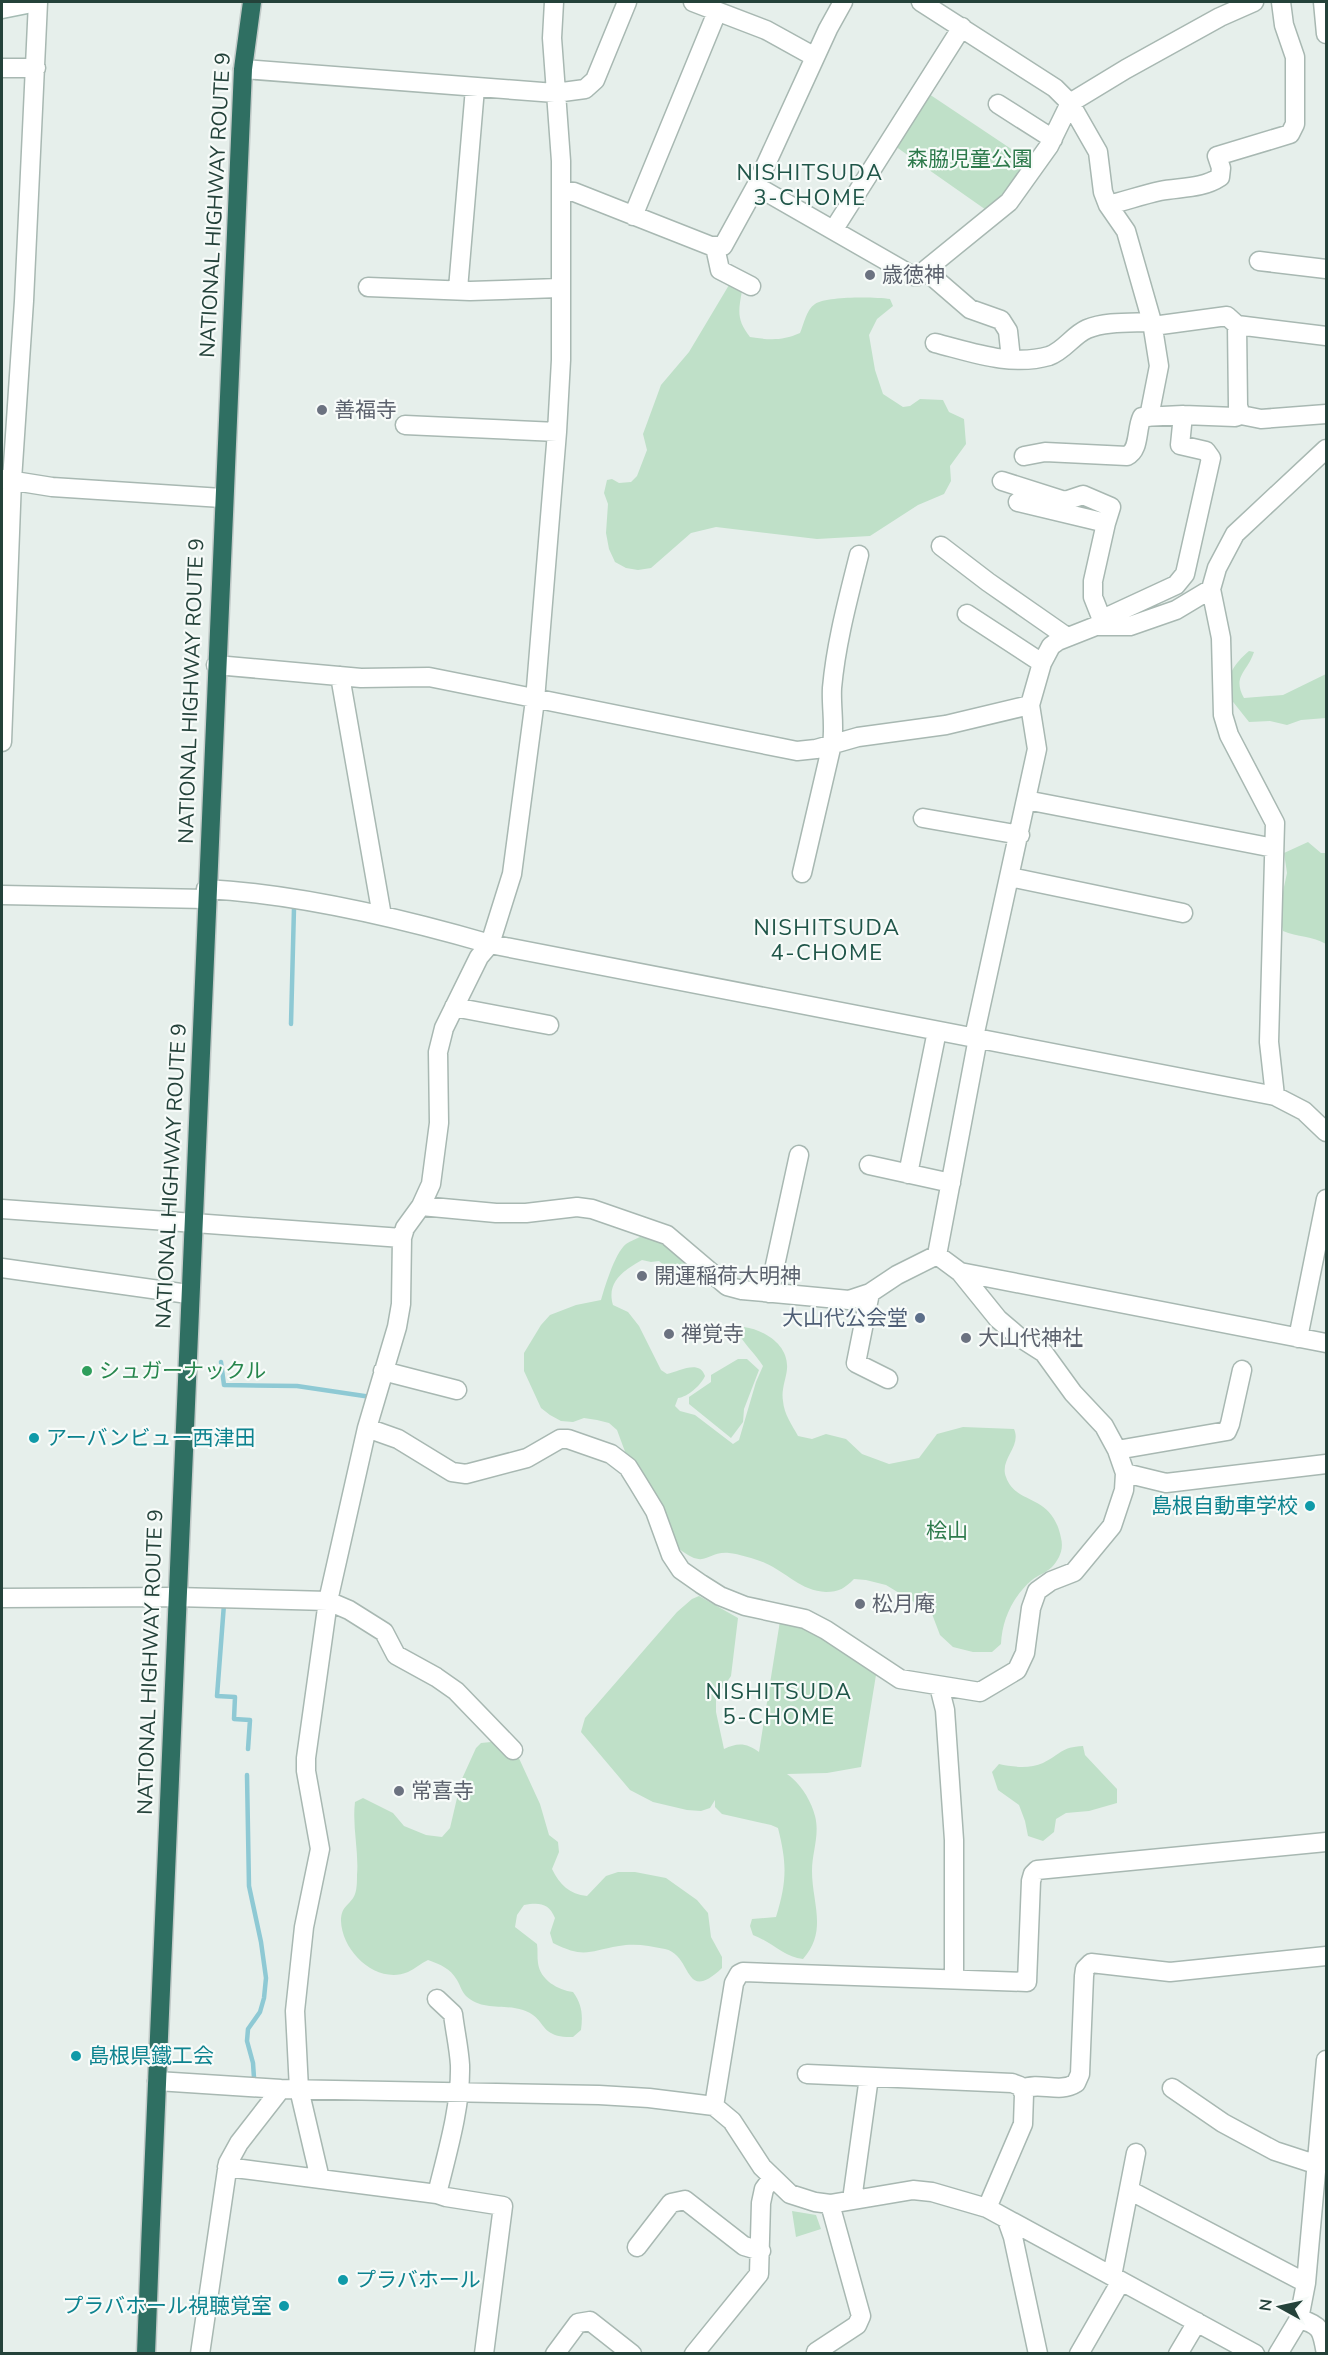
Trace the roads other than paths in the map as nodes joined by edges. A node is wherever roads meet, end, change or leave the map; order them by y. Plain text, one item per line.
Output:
1 (38, 2) edge
2 (252, 2) edge
3 (554, 2) edge
4 (627, 2) edge
5 (693, 2) edge
6 (843, 2) edge
7 (921, 2) edge
8 (1254, 2) edge
9 (1281, 2) edge
10 (1323, 2) edge
11 (2, 9) edge
12 (717, 12) junction
13 (962, 27) junction
14 (1326, 34) edge
15 (815, 57) junction
16 (2, 68) edge
17 (36, 68) junction
18 (243, 69) junction
19 (475, 88) junction
20 (555, 93) junction
21 (1070, 103) junction
22 (998, 104) dead end
23 (1053, 139) junction
24 (756, 186) junction
25 (561, 191) junction
26 (1108, 205) junction
27 (633, 216) junction
28 (834, 229) junction
29 (715, 247) junction
30 (1259, 261) dead end
31 (1326, 269) edge
32 (926, 271) junction
33 (751, 286) dead end
34 (368, 287) dead end
35 (559, 288) junction
36 (458, 289) junction
37 (1153, 324) junction
38 (1237, 325) junction
39 (1326, 336) edge
40 (935, 343) dead end
41 (1011, 359) junction
42 (1326, 414) edge
43 (1183, 415) junction
44 (1241, 415) junction
45 (1149, 417) junction
46 (405, 425) dead end
47 (557, 432) junction
48 (1326, 450) edge
49 (1024, 456) dead end
50 (7, 480) edge
51 (1002, 480) dead end
52 (222, 498) junction
53 (1018, 502) dead end
54 (1106, 523) junction
55 (941, 546) dead end
56 (859, 555) dead end
57 (1211, 589) junction
58 (967, 614) dead end
59 (1104, 625) junction
60 (1067, 637) junction
61 (1042, 663) junction
62 (216, 665) junction
63 (340, 676) junction
64 (535, 700) junction
65 (1030, 705) junction
66 (2, 742) edge
67 (832, 744) junction
68 (1026, 800) junction
69 (923, 818) dead end
70 (1020, 835) junction
71 (1274, 848) junction
72 (802, 873) dead end
73 (1010, 877) junction
74 (206, 894) junction
75 (2, 895) edge
76 (1183, 913) dead end
77 (382, 916) junction
78 (490, 944) junction
79 (454, 1007) junction
80 (549, 1025) dead end
81 (937, 1031) junction
82 (976, 1038) junction
83 (1275, 1096) junction
84 (1326, 1132) edge
85 (799, 1155) dead end
86 (869, 1165) dead end
87 (908, 1174) junction
88 (951, 1183) junction
89 (1326, 1199) edge
90 (421, 1206) junction
91 (2, 1209) edge
92 (191, 1223) junction
93 (402, 1238) junction
94 (937, 1256) junction
95 (2, 1268) edge
96 (960, 1272) junction
97 (769, 1293) junction
98 (870, 1293) junction
99 (188, 1294) junction
100 (1298, 1338) junction
101 (1326, 1343) edge
102 (1242, 1370) dead end
103 (383, 1371) junction
104 (888, 1379) dead end
105 (457, 1390) dead end
106 (367, 1428) junction
107 (1117, 1450) junction
108 (1326, 1464) edge
109 (1125, 1473) junction
110 (175, 1597) junction
111 (2, 1598) edge
112 (328, 1600) junction
113 (939, 1686) junction
114 (513, 1750) dead end
115 (1326, 1842) edge
116 (1326, 1956) edge
117 (954, 1979) junction
118 (437, 1999) dead end
119 (1326, 2060) edge
120 (807, 2074) dead end
121 (869, 2077) junction
122 (157, 2081) junction
123 (1172, 2088) dead end
124 (290, 2089) junction
125 (1022, 2089) junction
126 (457, 2094) junction
127 (714, 2106) junction
128 (1136, 2153) dead end
129 (1318, 2165) junction
130 (227, 2166) junction
131 (772, 2178) junction
132 (320, 2179) junction
133 (1129, 2190) junction
134 (437, 2194) junction
135 (852, 2200) junction
136 (830, 2204) junction
137 (987, 2208) junction
138 (1007, 2220) junction
139 (637, 2247) dead end
140 (761, 2251) junction
141 (1116, 2278) junction
142 (1306, 2283) junction
143 (1299, 2319) junction
144 (1197, 2322) junction
145 (816, 2352) edge
146 (147, 2354) edge
147 (200, 2354) edge
148 (484, 2354) edge
149 (555, 2354) edge
150 (632, 2354) edge
151 (694, 2354) edge
152 (1038, 2354) edge
153 (1079, 2354) edge
154 (1178, 2354) edge
155 (1255, 2354) edge
156 (1278, 2354) edge
157 (1326, 2354) edge

1 - 11 street
1 - 17 street
2 - 18 highway, NATIONAL HIGHWAY ROUTE 9
3 - 20 street
4 - 20 street
5 - 12 street
6 - 15 street
7 - 13 street
8 - 21 street
9 - 26 street
10 - 14 street
12 - 15 street
12 - 27 street
13 - 21 street
13 - 28 street
15 - 24 street
16 - 17 street
17 - 50 street
18 - 19 street
18 - 52 highway, NATIONAL HIGHWAY ROUTE 9
19 - 20 street
19 - 36 street
20 - 25 street
21 - 23 street
21 - 26 street
22 - 23 street
23 - 32 street
24 - 28 street
24 - 29 street
25 - 27 street
25 - 35 street
26 - 37 street
27 - 29 street
28 - 32 street
29 - 33 street
30 - 31 street
32 - 41 street
34 - 36 street
35 - 36 street
35 - 47 street
37 - 38 street
37 - 41 street
37 - 45 street
38 - 39 street
38 - 44 street
40 - 41 street
42 - 44 street
43 - 44 street
43 - 45 street
43 - 59 street
45 - 49 street
46 - 47 street
47 - 64 street
48 - 57 street
50 - 52 street
50 - 66 street
51 - 54 street
52 - 62 highway, NATIONAL HIGHWAY ROUTE 9
53 - 54 street
54 - 59 street
55 - 60 street
56 - 67 street
57 - 59 street
57 - 71 street
58 - 61 street
59 - 60 street
60 - 61 street
61 - 65 street
62 - 63 street
62 - 74 highway, NATIONAL HIGHWAY ROUTE 9
63 - 64 street
63 - 77 street
64 - 67 street
64 - 78 street
65 - 67 street
65 - 68 street
67 - 72 street
68 - 70 street
68 - 71 street
69 - 70 street
70 - 73 street
71 - 83 street
73 - 76 street
73 - 82 street
74 - 75 street
74 - 77 street
74 - 92 highway, NATIONAL HIGHWAY ROUTE 9
77 - 78 street
78 - 79 street
78 - 81 street
79 - 80 street
79 - 90 street
81 - 82 street
81 - 87 street
82 - 83 street
82 - 88 street
83 - 84 street
85 - 97 street
86 - 87 street
87 - 88 street
88 - 94 street
89 - 100 street
90 - 93 street
90 - 97 street
91 - 92 street
92 - 93 street
92 - 99 highway, NATIONAL HIGHWAY ROUTE 9
93 - 103 street
94 - 96 street
94 - 98 street
95 - 99 street
96 - 100 street
96 - 107 street
97 - 98 street
98 - 104 street
99 - 110 highway, NATIONAL HIGHWAY ROUTE 9
100 - 101 street
102 - 107 street
103 - 105 street
103 - 106 street
106 - 112 street
106 - 113 street
107 - 109 street
108 - 109 street
109 - 113 street
110 - 111 street
110 - 112 street
110 - 122 highway, NATIONAL HIGHWAY ROUTE 9
112 - 114 street
112 - 124 street
113 - 117 street
115 - 117 street
116 - 125 street
117 - 127 street
118 - 126 street
119 - 129 street
120 - 121 street
121 - 125 street
121 - 135 street
122 - 124 street
122 - 146 highway, NATIONAL HIGHWAY ROUTE 9
123 - 129 street
124 - 126 street
124 - 130 street
124 - 132 street
125 - 137 street
126 - 127 street
126 - 134 street
127 - 131 street
128 - 133 street
129 - 142 street
130 - 132 street
130 - 147 street
131 - 136 street
131 - 140 street
132 - 134 street
133 - 141 street
133 - 142 street
134 - 148 street
135 - 136 street
135 - 137 street
136 - 145 street
137 - 138 street
138 - 141 street
138 - 152 street
139 - 140 street
140 - 151 street
141 - 144 street
141 - 153 street
142 - 143 street
143 - 156 street
143 - 157 street
144 - 154 street
144 - 155 street
149 - 150 street

